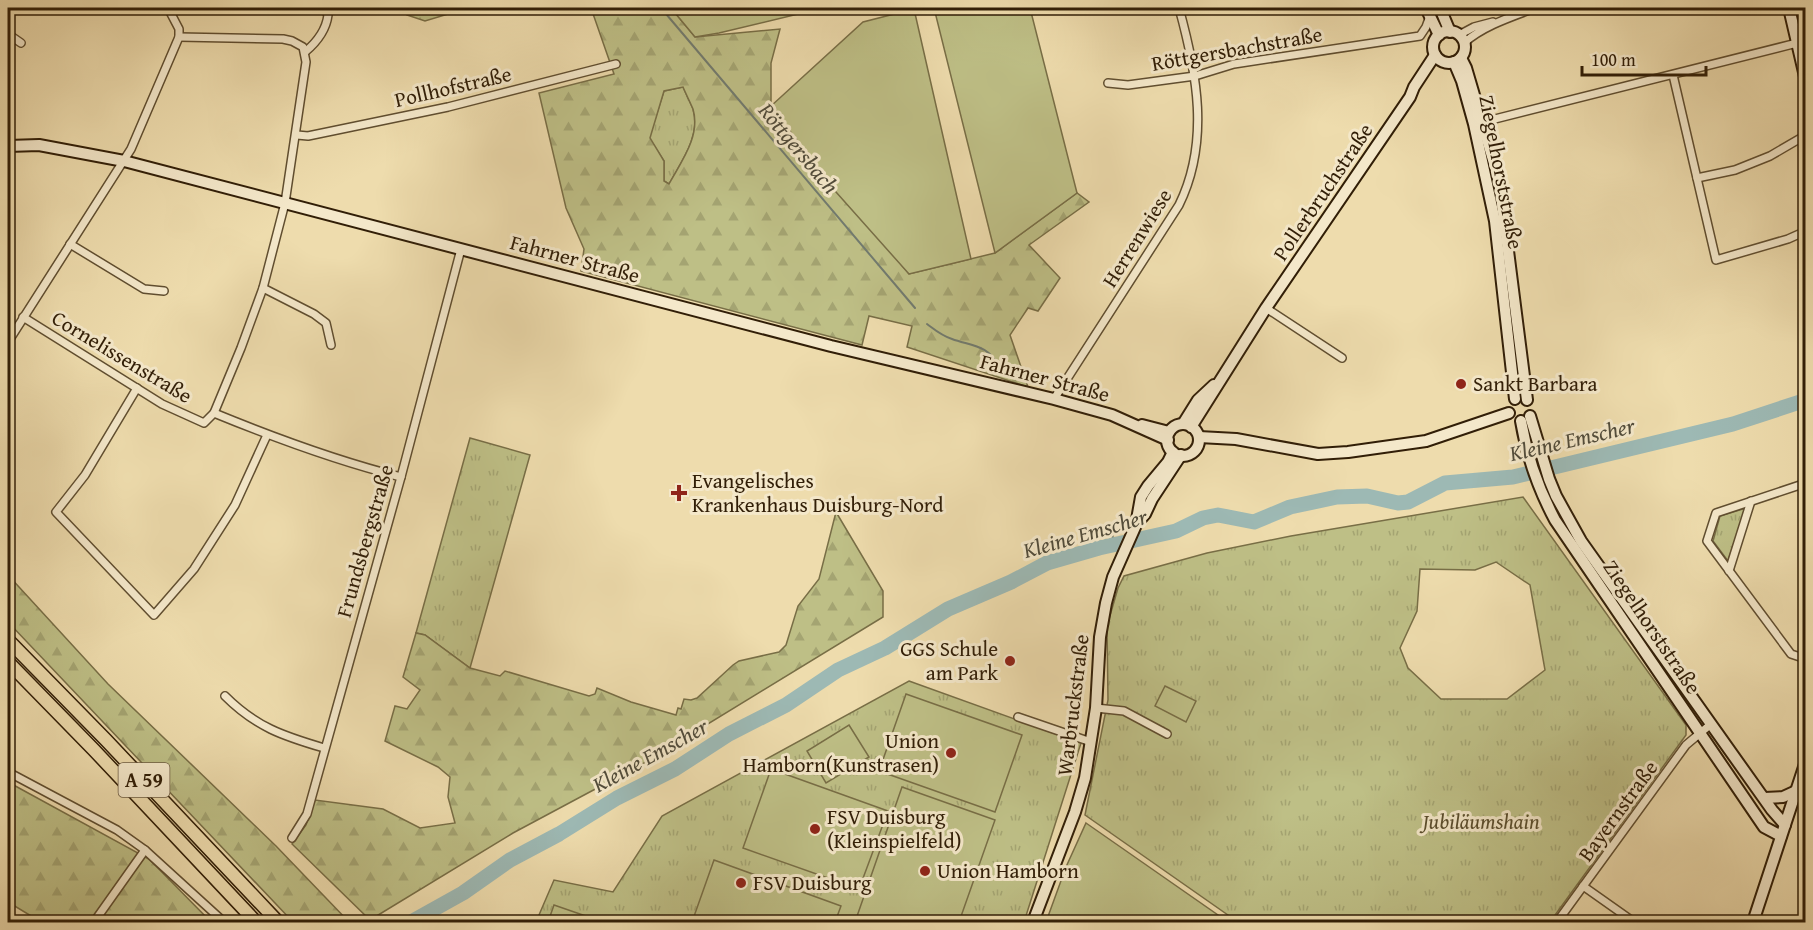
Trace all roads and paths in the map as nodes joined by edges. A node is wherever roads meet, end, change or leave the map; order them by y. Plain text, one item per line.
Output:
1 (168, 8) edge
2 (324, 8) edge
3 (1179, 8) edge
4 (1440, 8) edge
5 (1535, 8) edge
6 (1789, 8) edge
7 (1428, 12) edge
8 (8, 33) edge
9 (1453, 36) junction
10 (179, 37) junction
11 (21, 43) dead end
12 (1797, 43) junction
13 (305, 52) junction
14 (1438, 58) junction
15 (1457, 60) junction
16 (616, 64) dead end
17 (1673, 75) junction
18 (1195, 76) junction
19 (1805, 77) edge
20 (1108, 82) dead end
21 (1478, 123) junction
22 (297, 135) junction
23 (1806, 135) edge
24 (8, 146) edge
25 (124, 161) junction
26 (1697, 178) junction
27 (285, 203) junction
28 (1806, 231) edge
29 (70, 244) junction
30 (461, 249) junction
31 (263, 288) junction
32 (164, 291) dead end
33 (1266, 308) junction
34 (23, 317) junction
35 (8, 342) edge
36 (330, 345) dead end
37 (1342, 358) dead end
38 (137, 388) junction
39 (1054, 399) junction
40 (1515, 399) junction
41 (1527, 400) junction
42 (1509, 413) junction
43 (214, 414) junction
44 (1526, 419) junction
45 (1187, 425) junction
46 (267, 435) junction
47 (1168, 436) junction
48 (1198, 442) junction
49 (1177, 453) junction
50 (401, 477) junction
51 (1806, 483) edge
52 (1751, 501) junction
53 (1730, 571) junction
54 (8, 640) edge
55 (1806, 659) edge
56 (8, 662) edge
57 (225, 696) dead end
58 (1096, 708) junction
59 (1018, 717) dead end
60 (1711, 724) junction
61 (1700, 732) junction
62 (1167, 734) dead end
63 (1091, 742) junction
64 (324, 748) junction
65 (1806, 761) edge
66 (8, 772) edge
67 (1796, 791) junction
68 (1765, 798) junction
69 (1785, 825) junction
70 (1781, 836) junction
71 (292, 838) dead end
72 (145, 850) junction
73 (1583, 886) junction
74 (93, 922) edge
75 (224, 922) edge
76 (256, 922) edge
77 (278, 922) edge
78 (1033, 922) edge
79 (1557, 922) edge
80 (1634, 922) edge
81 (1754, 922) edge

1 - 10 street
2 - 13 street
3 - 18 street, Herrenwiese
4 - 9 street
5 - 9 street
6 - 12 street
7 - 9 street
7 - 18 street, Röttgersbachstraße
8 - 11 street
9 - 14 street
9 - 15 street
10 - 13 street
10 - 25 street
12 - 17 street
12 - 19 street
13 - 22 street
14 - 15 street
14 - 33 street, Pollerbruchstraße
15 - 21 street, Ziegelhorststraße
16 - 22 street, Pollhofstraße
17 - 21 street
17 - 26 street
18 - 20 street, Röttgersbachstraße
18 - 39 street, Herrenwiese
21 - 40 street, Ziegelhorststraße
21 - 41 street, Ziegelhorststraße
22 - 27 street
23 - 26 street
24 - 25 street, Fahrner Straße
25 - 27 street, Fahrner Straße
25 - 29 street
26 - 28 street
27 - 30 street, Fahrner Straße
27 - 31 street
29 - 32 street
29 - 34 street
30 - 39 street, Fahrner Straße
30 - 50 street, Frundsbergstraße
31 - 36 street
31 - 43 street
33 - 37 street
33 - 45 street, Pollerbruchstraße
34 - 35 street
34 - 38 street, Cornelissenstraße
38 - 43 street, Cornelissenstraße
38 - 46 street
39 - 47 street, Fahrner Straße
40 - 41 street
40 - 42 street, Ziegelhorststraße
41 - 44 street, Ziegelhorststraße
42 - 44 street
42 - 48 street
43 - 46 street, Cornelissenstraße
44 - 60 street, Ziegelhorststraße
44 - 61 street, Ziegelhorststraße
45 - 47 street
45 - 48 street
46 - 50 street, Cornelissenstraße
47 - 49 street
48 - 49 street
49 - 58 street, Warbruckstraße
50 - 64 street, Frundsbergstraße
51 - 52 street
52 - 53 street
52 - 53 street
53 - 55 street
54 - 77 highway, A 59
56 - 76 highway, A 59
57 - 64 street
58 - 62 street
58 - 63 street, Warbruckstraße
59 - 63 street
60 - 61 street, Bayernstraße
60 - 68 street, Ziegelhorststraße
61 - 70 street, Ziegelhorststraße
61 - 73 street, Bayernstraße
63 - 78 street, Warbruckstraße
64 - 71 street, Frundsbergstraße
65 - 67 street
66 - 72 street
67 - 68 street
67 - 69 street
68 - 69 street, Ziegelhorststraße
69 - 70 street
70 - 81 street
72 - 74 street
72 - 75 street
73 - 79 street, Bayernstraße
73 - 80 street

